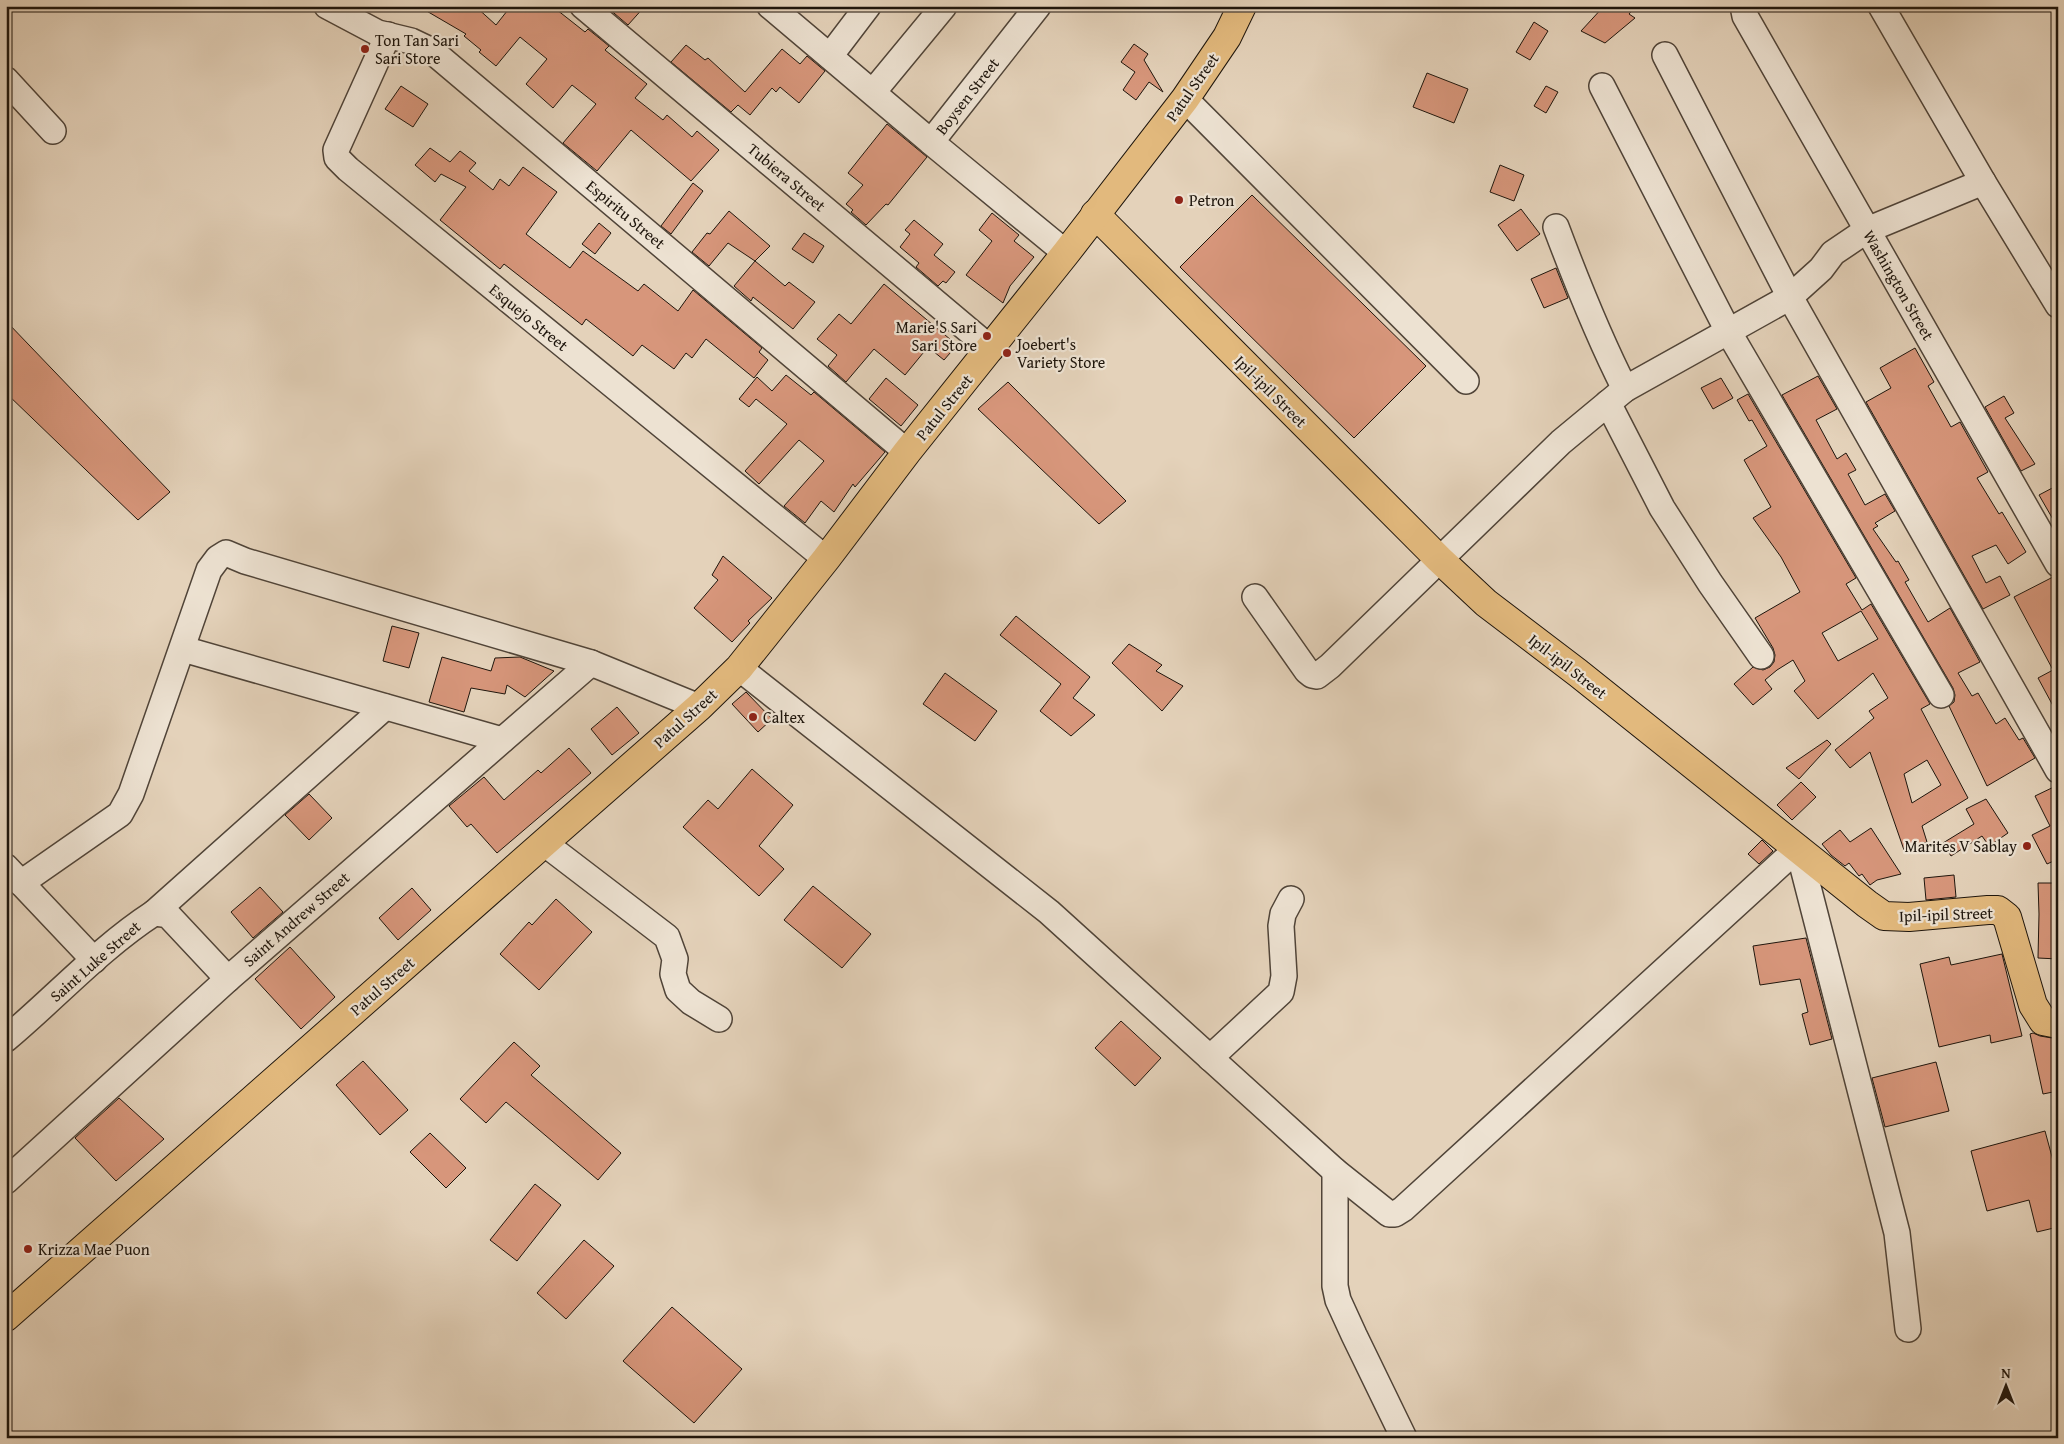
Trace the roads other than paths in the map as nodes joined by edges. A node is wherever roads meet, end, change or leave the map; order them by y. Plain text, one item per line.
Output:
1 (327, 6) edge
2 (583, 6) edge
3 (868, 6) edge
4 (944, 6) edge
5 (1038, 6) edge
6 (1242, 6) edge
7 (1743, 6) edge
8 (1881, 6) edge
9 (773, 7) edge
10 (388, 36) junction
11 (1665, 55) dead end
12 (830, 56) junction
13 (6, 80) edge
14 (1602, 86) dead end
15 (873, 92) junction
16 (1185, 99) junction
17 (53, 130) dead end
18 (931, 142) junction
19 (1983, 182) junction
20 (1095, 214) junction
21 (1556, 227) dead end
22 (1867, 230) junction
23 (1066, 253) junction
24 (1790, 298) junction
25 (2058, 305) edge
26 (1728, 331) junction
27 (991, 349) junction
28 (1466, 381) dead end
29 (1616, 396) junction
30 (907, 452) junction
31 (826, 559) junction
32 (1439, 559) junction
33 (2058, 564) edge
34 (1254, 597) dead end
35 (183, 649) junction
36 (1762, 656) dead end
37 (591, 663) junction
38 (739, 668) junction
39 (1940, 695) dead end
40 (698, 706) junction
41 (384, 707) junction
42 (502, 740) junction
43 (2058, 770) edge
44 (544, 843) junction
45 (1798, 848) junction
46 (14, 875) edge
47 (1291, 900) dead end
48 (154, 913) junction
49 (94, 960) junction
50 (228, 978) junction
51 (719, 1019) dead end
52 (2058, 1024) edge
53 (10, 1030) edge
54 (1210, 1058) junction
55 (1335, 1171) junction
56 (6, 1181) edge
57 (6, 1317) edge
58 (1908, 1329) dead end
59 (1404, 1438) edge

1 - 10 street, Espiritu Street
2 - 27 street, Tubiera Street
3 - 12 street
4 - 15 street
5 - 18 street, Boysen Street
6 - 16 main road, Patul Street
7 - 22 street, Washington Street
8 - 19 street
9 - 12 street
10 - 30 street, Espiritu Street
10 - 31 street, Esquejo Street
11 - 24 street
12 - 15 street
13 - 17 street
14 - 26 street
15 - 18 street
16 - 20 main road, Patul Street
16 - 28 street
18 - 23 street, Boysen Street
19 - 22 street
19 - 25 street
20 - 23 main road, Patul Street
20 - 32 main road, Ipil-ipil Street
21 - 29 street
22 - 24 street
22 - 33 street, Washington Street
23 - 27 main road, Patul Street
24 - 26 street
24 - 43 street
26 - 29 street
26 - 39 street
27 - 30 main road, Patul Street
29 - 32 street
29 - 36 street
30 - 31 main road, Patul Street
31 - 38 main road, Patul Street
32 - 34 street
32 - 45 main road, Ipil-ipil Street
35 - 37 street
35 - 41 street
35 - 46 street
37 - 40 street
37 - 42 street, Saint Andrew Street
38 - 40 main road, Patul Street
38 - 54 street
40 - 44 main road, Patul Street
41 - 42 street
41 - 48 street
42 - 50 street, Saint Andrew Street
44 - 51 street
44 - 57 main road, Patul Street
45 - 52 main road, Ipil-ipil Street
45 - 55 street
45 - 58 street
46 - 49 street
47 - 54 street
48 - 49 street, Saint Luke Street
48 - 50 street, Saint Luke Street
49 - 53 street, Saint Luke Street
50 - 56 street, Saint Andrew Street
54 - 55 street
55 - 59 street

